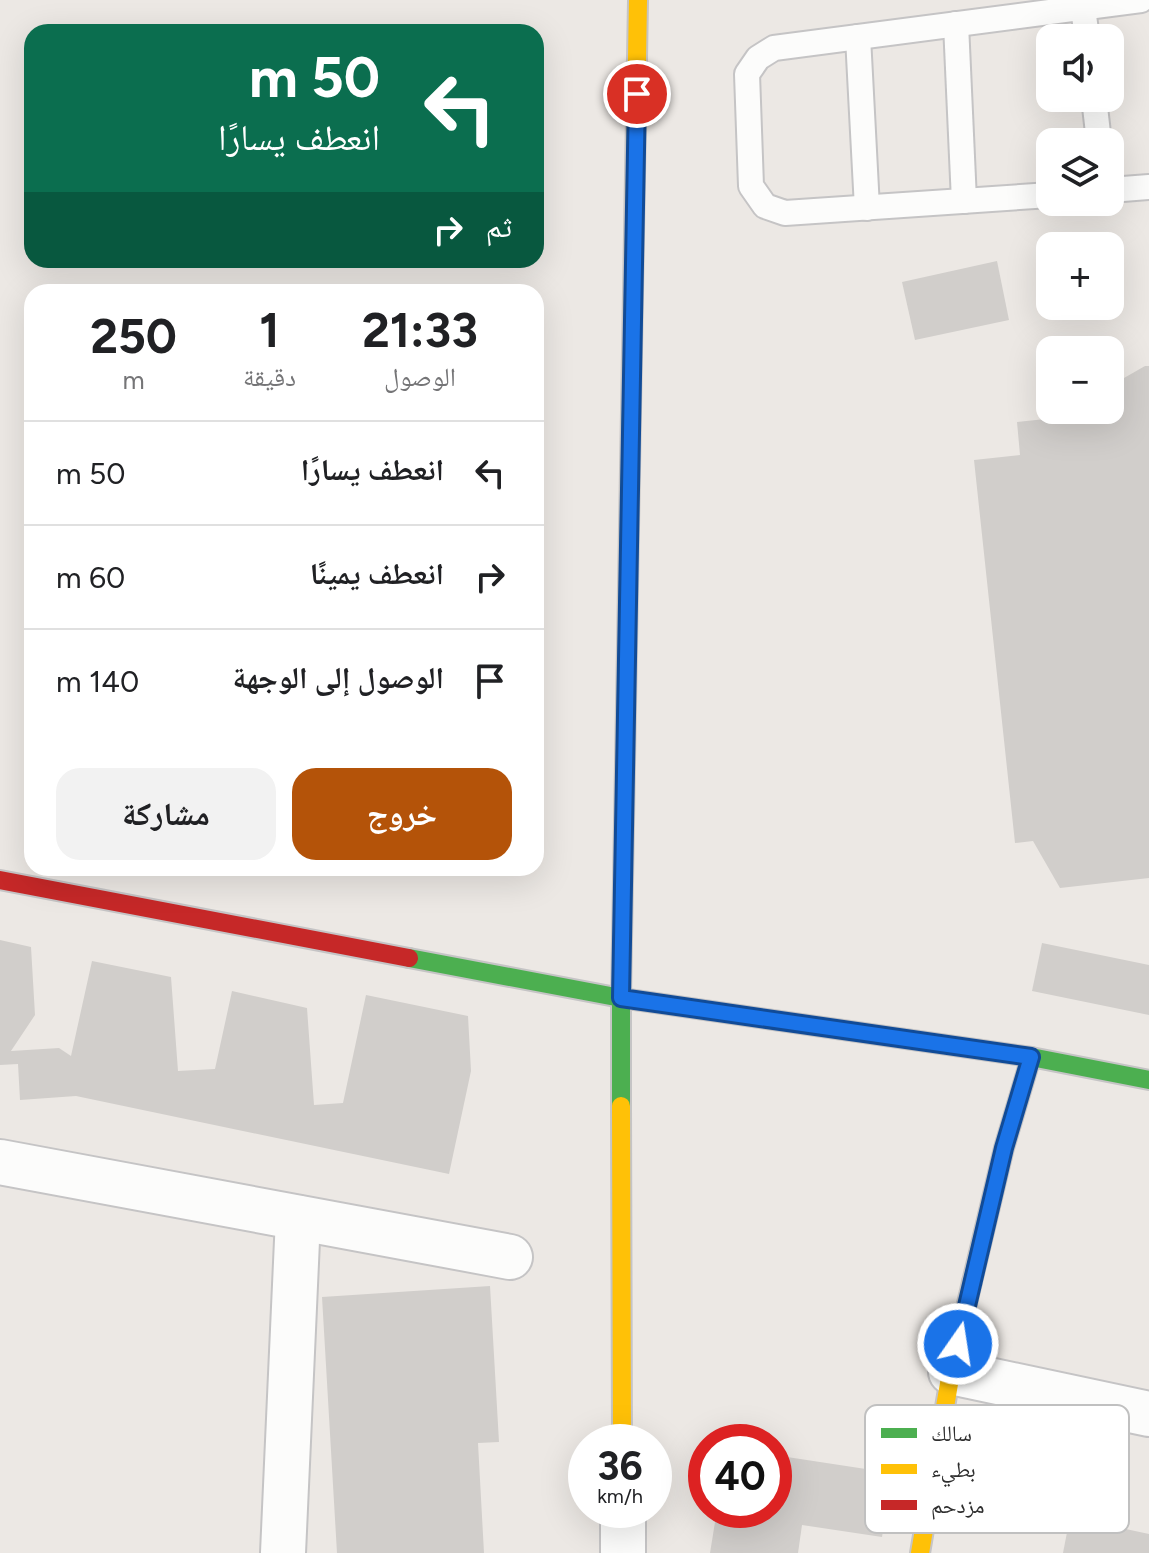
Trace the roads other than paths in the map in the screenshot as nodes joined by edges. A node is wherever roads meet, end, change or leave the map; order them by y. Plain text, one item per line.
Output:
1 (638, 0) edge
2 (1141, 0) edge
3 (1083, 8) junction
4 (956, 24) junction
5 (1085, 24) edge
6 (858, 37) junction
7 (1149, 187) edge
8 (1124, 189) edge
9 (1036, 196) edge
10 (964, 201) junction
11 (867, 208) junction
12 (0, 880) edge
13 (621, 998) junction
14 (1031, 1057) junction
15 (1149, 1080) edge
16 (0, 1162) edge
17 (298, 1218) junction
18 (510, 1257) dead end
19 (951, 1372) junction
20 (945, 1405) edge
21 (1107, 1405) edge
22 (1129, 1410) edge
23 (1149, 1414) edge
24 (622, 1424) edge
25 (623, 1528) edge
26 (923, 1533) edge
27 (283, 1553) edge
28 (623, 1553) edge
29 (920, 1553) edge

1 - 13 street
2 - 3 lane
3 - 4 lane
3 - 5 lane
4 - 6 lane
4 - 10 lane
6 - 11 lane
6 - 11 lane
7 - 8 lane
9 - 10 lane
10 - 11 lane
12 - 13 street
13 - 14 street
13 - 24 street
14 - 15 street
14 - 19 street
16 - 17 street
17 - 18 street
17 - 27 street
19 - 20 street
19 - 21 street
22 - 23 street
25 - 28 street
26 - 29 street

